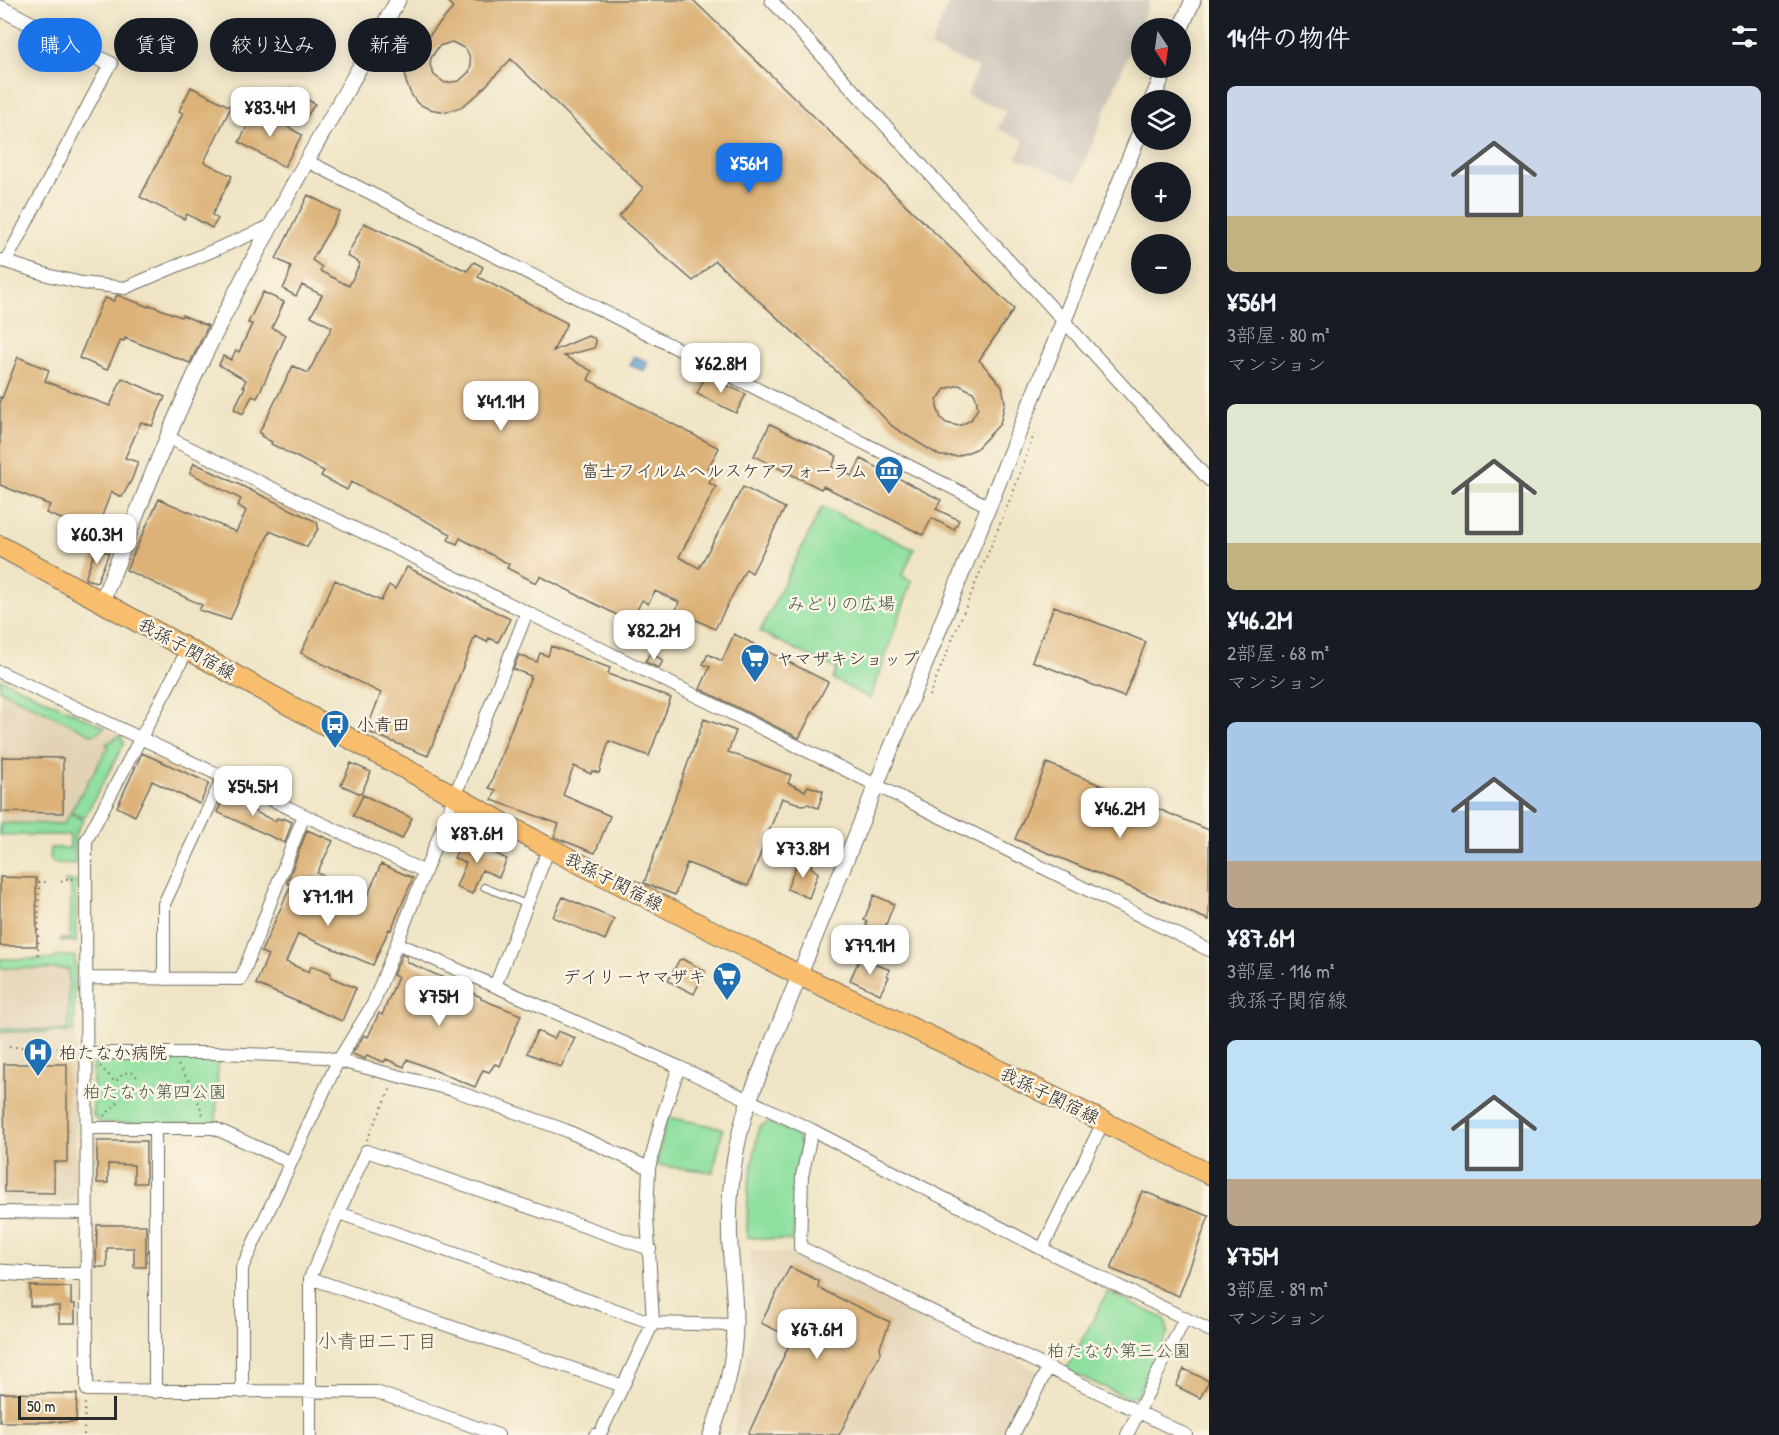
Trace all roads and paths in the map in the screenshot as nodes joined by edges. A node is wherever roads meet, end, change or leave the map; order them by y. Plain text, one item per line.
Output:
1 (398, 0) edge
2 (771, 0) edge
3 (1193, 0) edge
4 (0, 8) edge
5 (1185, 18) edge
6 (110, 64) joint
7 (1133, 150) edge
8 (307, 161) junction
9 (273, 225) junction
10 (3, 261) edge
11 (1064, 321) junction
12 (1035, 434) dead end
13 (167, 437) junction
14 (1209, 480) edge
15 (988, 506) junction
16 (0, 546) edge
17 (102, 602) junction
18 (526, 612) junction
19 (188, 649) junction
20 (0, 672) edge
21 (928, 698) dead end
22 (140, 739) junction
23 (223, 777) junction
24 (875, 785) junction
25 (454, 797) junction
26 (304, 815) junction
27 (549, 848) junction
28 (423, 871) junction
29 (79, 880) dead end
30 (49, 882) dead end
31 (61, 882) dead end
32 (484, 887) dead end
33 (526, 904) junction
34 (397, 942) junction
35 (1209, 950) edge
36 (38, 955) dead end
37 (799, 975) junction
38 (86, 978) junction
39 (164, 978) junction
40 (495, 986) junction
41 (9, 1047) dead end
42 (83, 1050) junction
43 (177, 1053) junction
44 (338, 1061) junction
45 (679, 1067) junction
46 (396, 1075) junction
47 (138, 1078) dead end
48 (195, 1092) junction
49 (188, 1095) dead end
50 (749, 1100) junction
51 (1103, 1122) junction
52 (87, 1128) junction
53 (155, 1128) junction
54 (206, 1128) junction
55 (812, 1130) junction
56 (366, 1151) junction
57 (290, 1161) junction
58 (648, 1168) junction
59 (1209, 1174) edge
60 (0, 1212) edge
61 (87, 1213) junction
62 (339, 1213) junction
63 (650, 1249) junction
64 (1042, 1249) junction
65 (0, 1272) edge
66 (30, 1274) joint
67 (87, 1274) junction
68 (310, 1278) junction
69 (1185, 1318) junction
70 (654, 1323) junction
71 (735, 1325) junction
72 (1209, 1330) edge
73 (1048, 1368) junction
74 (623, 1386) junction
75 (87, 1390) junction
76 (154, 1392) junction
77 (242, 1392) junction
78 (310, 1393) junction
79 (1139, 1411) junction
80 (84, 1435) edge
81 (310, 1435) edge
82 (498, 1435) edge
83 (595, 1435) edge
84 (711, 1435) edge
85 (1013, 1435) edge
86 (1127, 1435) edge
87 (1186, 1435) edge

1 - 8 street
2 - 11 street
3 - 5 street
4 - 6 street
6 - 10 street
7 - 11 street
8 - 9 street
8 - 15 street
9 - 10 street
9 - 13 street
11 - 14 street
11 - 15 street
12 - 21 path
13 - 17 street
13 - 18 street
15 - 24 street
16 - 17 main road, 我孫子関宿線
17 - 19 main road, 我孫子関宿線
18 - 24 street
18 - 25 street
19 - 22 street
19 - 25 main road, 我孫子関宿線
20 - 22 street
22 - 23 street
22 - 38 street
23 - 26 street
23 - 39 street
24 - 35 street
24 - 37 street
25 - 27 main road, 我孫子関宿線
25 - 28 street
26 - 28 street
26 - 39 street
27 - 33 street
27 - 37 main road, 我孫子関宿線
28 - 34 street
29 - 31 path
30 - 36 path
32 - 33 lane
33 - 40 street
34 - 40 street
34 - 44 street
37 - 50 street
37 - 51 main road, 我孫子関宿線
38 - 39 street
38 - 42 street
40 - 45 street
41 - 42 path
42 - 43 street
42 - 47 path
42 - 52 street
43 - 44 street
43 - 48 path
44 - 46 street
44 - 57 street
45 - 50 street
45 - 58 street
46 - 56 path
46 - 58 street
48 - 49 path
48 - 54 path
50 - 55 street
50 - 71 street
51 - 59 main road, 我孫子関宿線
51 - 64 street
52 - 53 street
52 - 61 street
53 - 54 street
53 - 76 street
54 - 57 street
55 - 64 street
55 - 73 street
56 - 62 street
56 - 63 street
57 - 77 street
58 - 63 street
60 - 61 street
61 - 67 street
62 - 68 street
62 - 70 street
63 - 70 street
64 - 69 street
65 - 66 street
66 - 67 street
67 - 75 street
68 - 74 street
68 - 78 street
69 - 72 street
69 - 79 street
70 - 71 street
70 - 74 street
71 - 84 street
73 - 79 street
73 - 85 street
74 - 83 street
75 - 76 street
75 - 80 path
76 - 77 street
77 - 78 street
78 - 81 street
78 - 82 street
79 - 86 street
79 - 87 street

